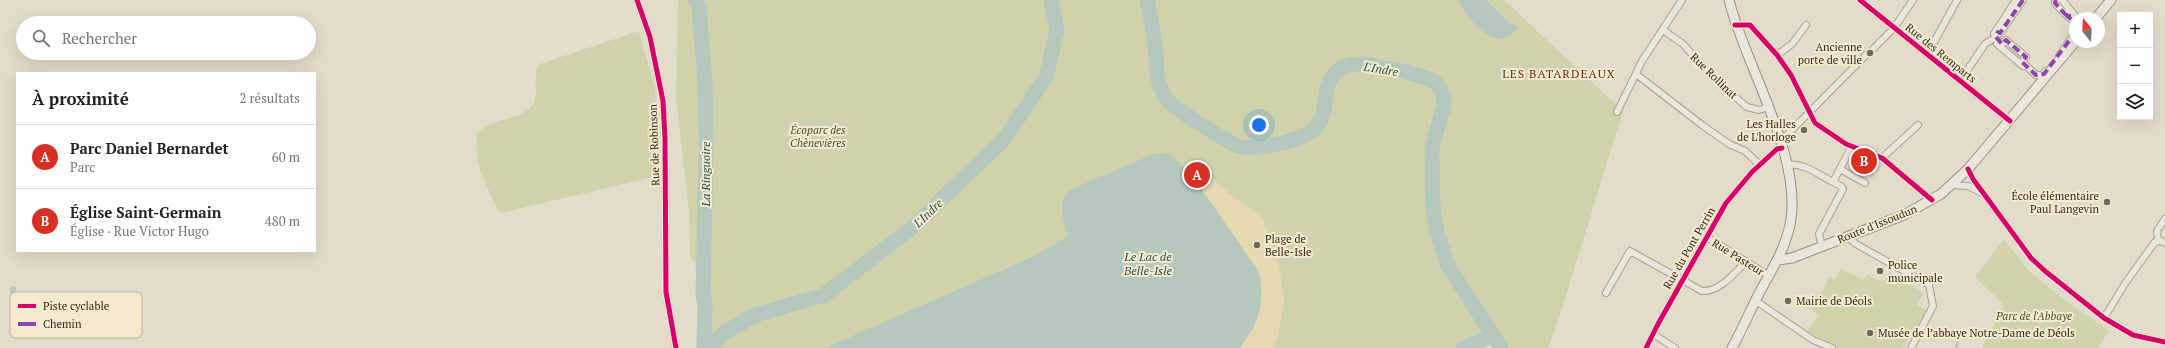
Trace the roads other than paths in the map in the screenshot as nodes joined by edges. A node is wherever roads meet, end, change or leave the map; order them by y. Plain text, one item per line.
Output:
1 (637, 0) edge
2 (1682, 0) edge
3 (1729, 0) edge
4 (1860, 0) edge
5 (1913, 0) edge
6 (1957, 0) edge
7 (2016, 0) edge
8 (2023, 0) edge
9 (2056, 0) edge
10 (2062, 0) edge
11 (2111, 0) edge
12 (2072, 12) edge
13 (2101, 12) edge
14 (2069, 14) edge
15 (1735, 25) junction
16 (1806, 25) dead end
17 (1894, 28) junction
18 (1663, 30) junction
19 (1993, 39) junction
20 (2069, 41) edge
21 (2070, 48) edge
22 (1873, 49) dead end
23 (1777, 55) junction
24 (1866, 55) dead end
25 (1927, 55) junction
26 (1636, 74) junction
27 (1960, 81) junction
28 (2042, 83) junction
29 (1769, 107) junction
30 (1617, 112) dead end
31 (1808, 112) junction
32 (2010, 121) junction
33 (1918, 125) dead end
34 (1781, 145) junction
35 (1852, 146) junction
36 (1882, 158) junction
37 (1787, 164) junction
38 (1760, 165) junction
39 (1840, 169) junction
40 (1968, 169) junction
41 (1833, 182) junction
42 (1865, 183) dead end
43 (1951, 185) junction
44 (1984, 194) junction
45 (1932, 200) junction
46 (2165, 219) edge
47 (1847, 236) junction
48 (1707, 237) junction
49 (2158, 241) junction
50 (2165, 243) edge
51 (1822, 247) junction
52 (1778, 260) junction
53 (1746, 262) junction
54 (1769, 276) junction
55 (1683, 279) junction
56 (1606, 293) dead end
57 (1756, 301) junction
58 (2104, 318) junction
59 (1653, 334) junction
60 (2165, 342) edge
61 (1734, 347) edge
62 (676, 348) edge
63 (1646, 348) edge
64 (1675, 348) edge
65 (1832, 348) edge
66 (1911, 348) edge

1 - 62 street, Rue de Robinson
2 - 18 street
3 - 15 main road
4 - 17 street, Rue des Remparts
5 - 17 street
6 - 25 street
7 - 19 street
8 - 20 street
9 - 14 street
10 - 12 street
11 - 13 main road
15 - 23 street
15 - 29 main road
16 - 23 street
17 - 22 street
17 - 25 street, Rue des Remparts
18 - 26 street
18 - 29 street, Rue Rollinat
19 - 27 street
19 - 28 street
21 - 28 main road, Route d'Issoudun
23 - 31 street
24 - 31 street, Rue du Pont Perrin
25 - 27 street, Rue des Remparts
26 - 30 street
26 - 38 street
27 - 32 street, Rue des Remparts
28 - 32 main road, Route d'Issoudun
29 - 34 main road
31 - 34 street, Rue du Pont Perrin
31 - 35 street
32 - 40 main road, Route d'Issoudun
33 - 36 street
34 - 37 main road
34 - 38 street, Rue du Pont Perrin
35 - 36 street
35 - 39 street
36 - 45 street
37 - 41 street
37 - 52 main road
38 - 48 street, Rue du Pont Perrin
39 - 41 street
39 - 42 street
40 - 43 main road, Route d'Issoudun
40 - 44 street
41 - 51 street
43 - 44 street
43 - 45 main road, Route d'Issoudun
44 - 58 street
45 - 47 main road, Route d'Issoudun
46 - 49 street
47 - 51 main road, Route d'Issoudun
47 - 66 street
48 - 53 street, Rue Pasteur
48 - 55 street, Rue du Pont Perrin
49 - 50 street
49 - 58 street
51 - 52 main road, Route d'Issoudun
52 - 54 main road
53 - 54 street, Rue Pasteur
53 - 55 street
54 - 57 main road
55 - 56 street
55 - 59 street, Rue du Pont Perrin
57 - 61 main road
57 - 65 street
58 - 60 street
59 - 63 street, Rue du Pont Perrin
59 - 64 street

